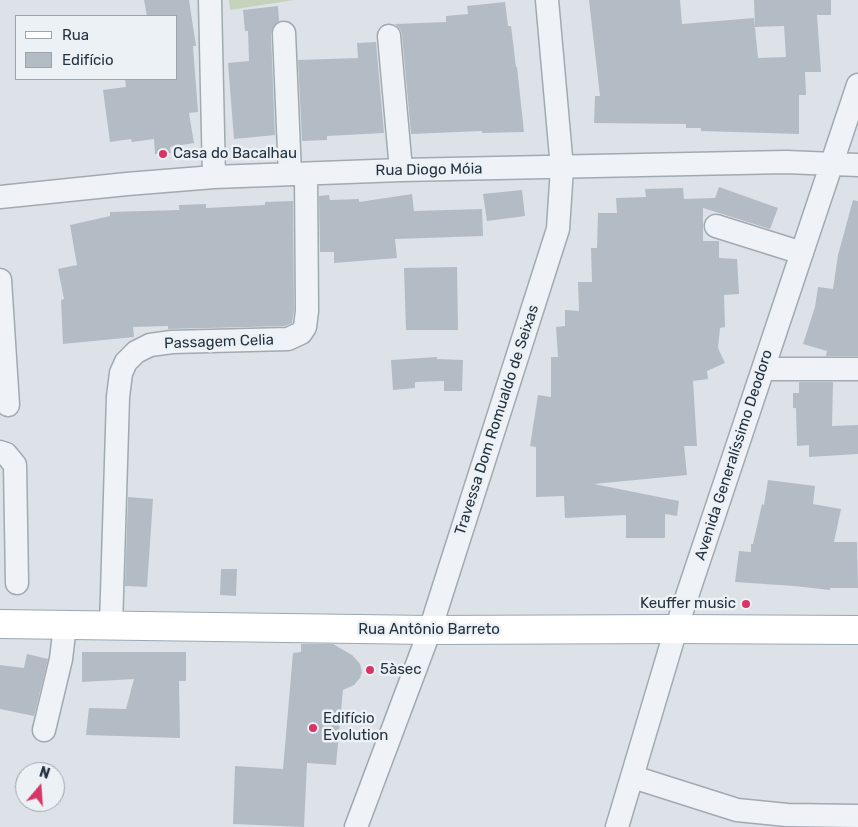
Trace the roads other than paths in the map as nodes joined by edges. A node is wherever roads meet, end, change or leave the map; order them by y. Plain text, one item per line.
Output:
1 (210, 0) edge
2 (547, 0) edge
3 (284, 34) dead end
4 (389, 36) dead end
5 (858, 85) edge
6 (831, 164) junction
7 (858, 165) edge
8 (562, 168) junction
9 (401, 170) junction
10 (298, 174) junction
11 (214, 177) junction
12 (0, 198) edge
13 (716, 226) dead end
14 (802, 253) junction
15 (0, 280) edge
16 (763, 368) junction
17 (858, 369) edge
18 (8, 405) dead end
19 (0, 452) edge
20 (17, 583) dead end
21 (0, 624) edge
22 (65, 626) junction
23 (111, 626) junction
24 (676, 629) junction
25 (430, 630) junction
26 (858, 630) edge
27 (44, 730) dead end
28 (633, 777) junction
29 (858, 816) edge
30 (356, 827) edge
31 (617, 827) edge

1 - 11 street
2 - 8 street, Travessa Dom Romualdo de Seixas
3 - 10 street, Passagem Celia
4 - 9 street
5 - 6 street, Avenida Generalíssimo Deodoro
6 - 7 street, Rua Diogo Móia
6 - 8 street, Rua Diogo Móia
6 - 14 street, Avenida Generalíssimo Deodoro
8 - 9 street, Rua Diogo Móia
8 - 25 street, Travessa Dom Romualdo de Seixas
9 - 10 street, Rua Diogo Móia
10 - 11 street, Rua Diogo Móia
10 - 23 street, Passagem Celia
11 - 12 street, Rua Diogo Móia
13 - 14 street
14 - 16 street, Avenida Generalíssimo Deodoro
15 - 18 street
16 - 17 street
16 - 24 street, Avenida Generalíssimo Deodoro
19 - 20 street
21 - 22 main road, Rua Antônio Barreto
22 - 23 main road, Rua Antônio Barreto
22 - 27 street
23 - 25 main road, Rua Antônio Barreto
24 - 25 main road, Rua Antônio Barreto
24 - 26 main road, Rua Antônio Barreto
24 - 28 street, Avenida Generalíssimo Deodoro
25 - 30 street, Travessa Dom Romualdo de Seixas
28 - 29 street
28 - 31 street, Avenida Generalíssimo Deodoro

